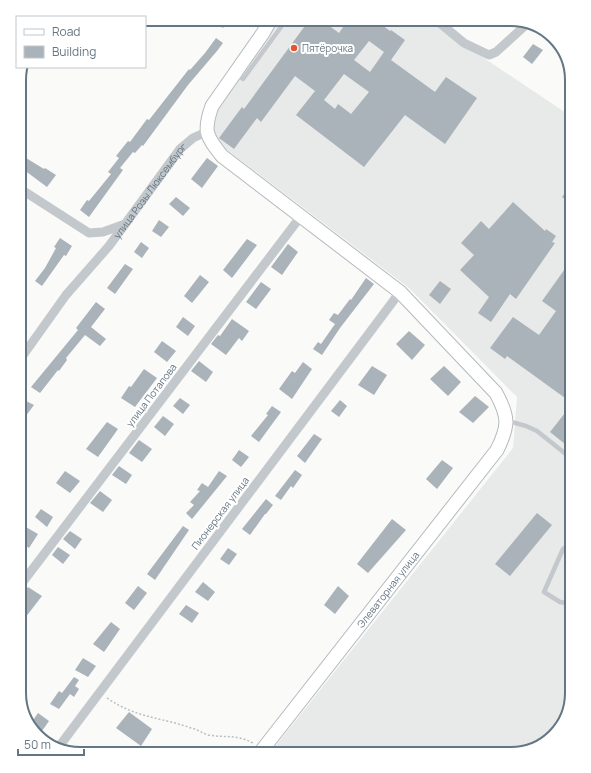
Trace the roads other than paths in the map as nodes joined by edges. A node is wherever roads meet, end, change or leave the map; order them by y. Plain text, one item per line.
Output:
1 (272, 26) edge
2 (443, 26) edge
3 (523, 27) edge
4 (206, 132) junction
5 (26, 192) edge
6 (301, 216) junction
7 (125, 224) junction
8 (400, 292) junction
9 (26, 351) edge
10 (507, 420) junction
11 (565, 453) edge
12 (565, 547) edge
13 (26, 578) edge
14 (565, 603) edge
15 (62, 743) edge
16 (265, 747) edge

1 - 4 main road
2 - 3 street
4 - 6 main road
4 - 7 street, улица Розы Люксембург
5 - 7 street
6 - 8 main road
6 - 13 street, улица Потапова
7 - 9 street, улица Розы Люксембург
8 - 10 main road
8 - 15 street, Пионерская улица
10 - 11 lane
10 - 16 main road, Элеваторная улица
12 - 14 lane

